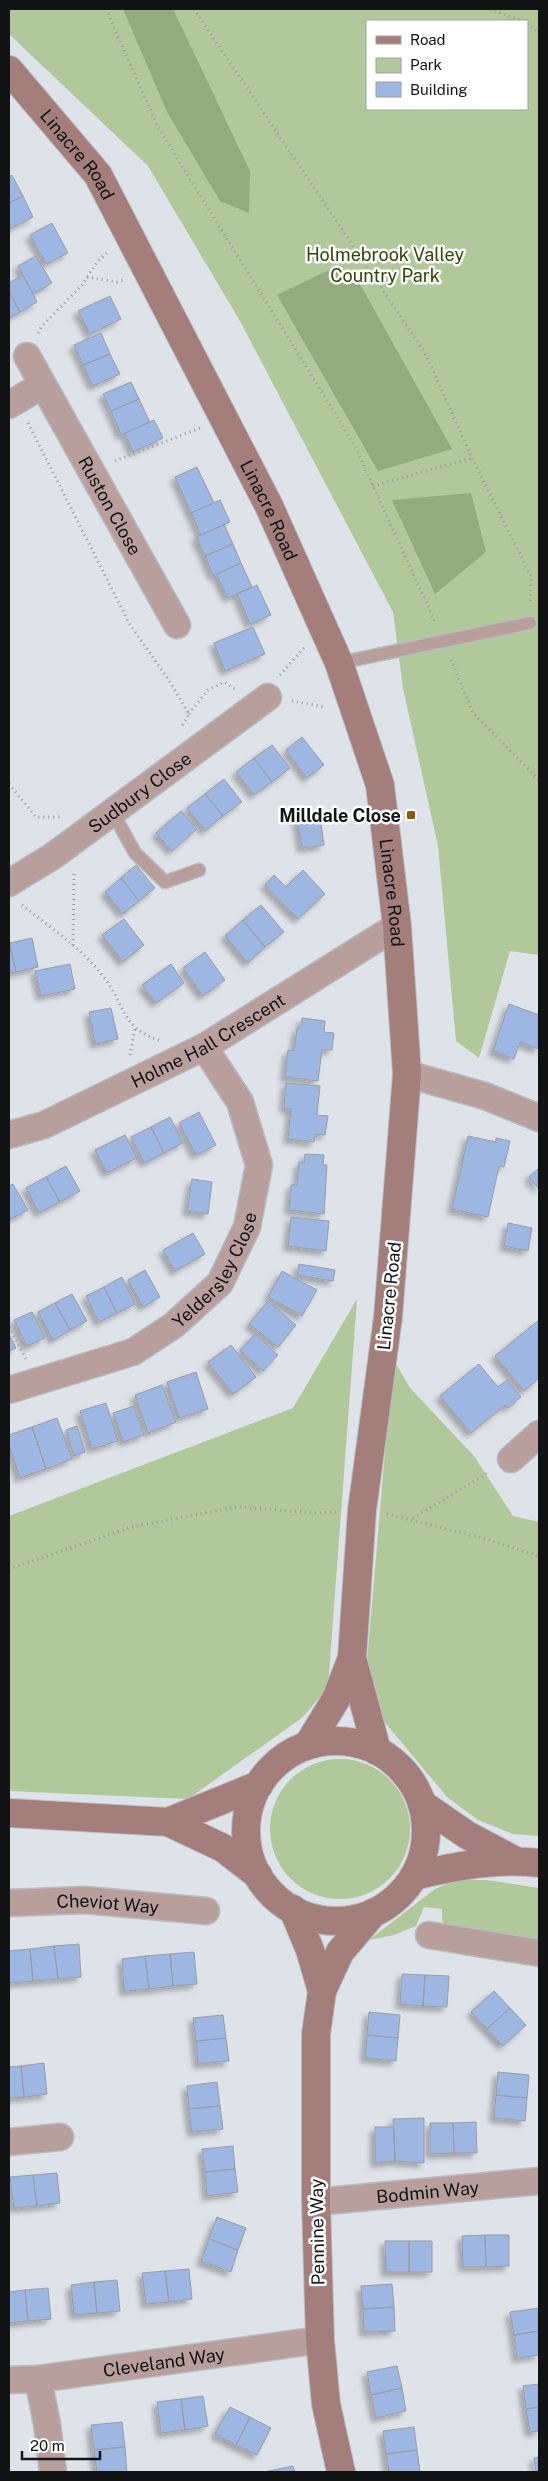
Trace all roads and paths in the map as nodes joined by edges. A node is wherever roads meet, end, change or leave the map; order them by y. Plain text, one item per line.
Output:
1 (106, 9) edge
2 (194, 9) edge
3 (490, 9) edge
4 (519, 20) edge
5 (528, 25) edge
6 (539, 32) edge
7 (9, 70) edge
8 (128, 233) junction
9 (148, 273) junction
10 (87, 277) junction
11 (27, 356) joint
12 (41, 386) junction
13 (13, 403) edge
14 (224, 419) junction
15 (472, 458) junction
16 (90, 471) junction
17 (373, 486) junction
18 (530, 623) joint
19 (177, 625) dead end
20 (323, 627) junction
21 (443, 641) junction
22 (339, 663) junction
23 (268, 697) junction
24 (355, 712) junction
25 (181, 729) dead end
26 (539, 780) edge
27 (9, 784) edge
28 (113, 813) junction
29 (62, 817) dead end
30 (75, 840) junction
31 (199, 870) dead end
32 (12, 892) edge
33 (397, 926) junction
34 (73, 946) junction
35 (162, 1040) dead end
36 (204, 1047) junction
37 (407, 1074) junction
38 (539, 1118) edge
39 (9, 1135) edge
40 (9, 1327) edge
41 (38, 1381) junction
42 (9, 1390) edge
43 (539, 1434) edge
44 (511, 1459) joint
45 (362, 1510) junction
46 (413, 1519) junction
47 (539, 1556) edge
48 (9, 1569) edge
49 (352, 1658) junction
50 (308, 1745) junction
51 (377, 1751) junction
52 (258, 1785) junction
53 (422, 1804) junction
54 (9, 1813) edge
55 (168, 1822) junction
56 (526, 1861) edge
57 (258, 1876) junction
58 (414, 1876) junction
59 (9, 1903) edge
60 (293, 1909) junction
61 (206, 1911) dead end
62 (373, 1913) junction
63 (429, 1935) dead end
64 (539, 1953) edge
65 (322, 1991) junction
66 (60, 2137) dead end
67 (9, 2142) edge
68 (539, 2182) edge
69 (316, 2202) junction
70 (320, 2340) junction
71 (38, 2378) junction
72 (9, 2380) edge
73 (53, 2472) edge
74 (341, 2472) edge

1 - 17 path
2 - 15 path
3 - 4 path
5 - 6 path
7 - 8 street, Linacre Road
8 - 9 street, Linacre Road
8 - 10 path
9 - 10 path
9 - 14 street, Linacre Road
10 - 11 path
11 - 12 street, Ruston Close
12 - 13 street
12 - 16 street, Ruston Close
13 - 25 path
14 - 16 path
14 - 20 street, Linacre Road
15 - 17 path
15 - 18 path
16 - 19 street, Ruston Close
17 - 21 path
18 - 21 lane
20 - 22 street, Linacre Road
20 - 23 path
21 - 22 lane
21 - 26 path
22 - 24 street, Linacre Road
23 - 24 path
23 - 28 street, Sudbury Close
24 - 33 street, Linacre Road
27 - 29 path
28 - 30 street, Sudbury Close
28 - 31 lane
30 - 32 street, Sudbury Close
30 - 34 path
32 - 34 path
33 - 36 street, Holme Hall Crescent
33 - 37 street, Linacre Road
34 - 35 path
36 - 39 street, Holme Hall Crescent
36 - 41 street, Yeldersley Close
37 - 38 street
37 - 45 street, Linacre Road
40 - 41 path
41 - 42 street, Yeldersley Close
43 - 44 street
44 - 46 path
45 - 46 path
45 - 48 path
45 - 49 street, Linacre Road
46 - 47 path
49 - 50 street, Linacre Road
49 - 51 street, Linacre Road
50 - 51 street
50 - 52 street
51 - 53 street
52 - 55 street
52 - 57 street
53 - 56 street
53 - 58 street
54 - 55 street
55 - 57 street
56 - 58 street
57 - 60 street
58 - 62 street
59 - 61 street, Cheviot Way
60 - 62 street
60 - 65 street, Pennine Way
62 - 65 street, Pennine Way
63 - 64 street
65 - 69 street, Pennine Way
66 - 67 street
68 - 69 street, Bodmin Way
69 - 70 street, Pennine Way
70 - 71 street, Cleveland Way
70 - 74 street, Pennine Way
71 - 72 street, Cleveland Way
71 - 73 street

